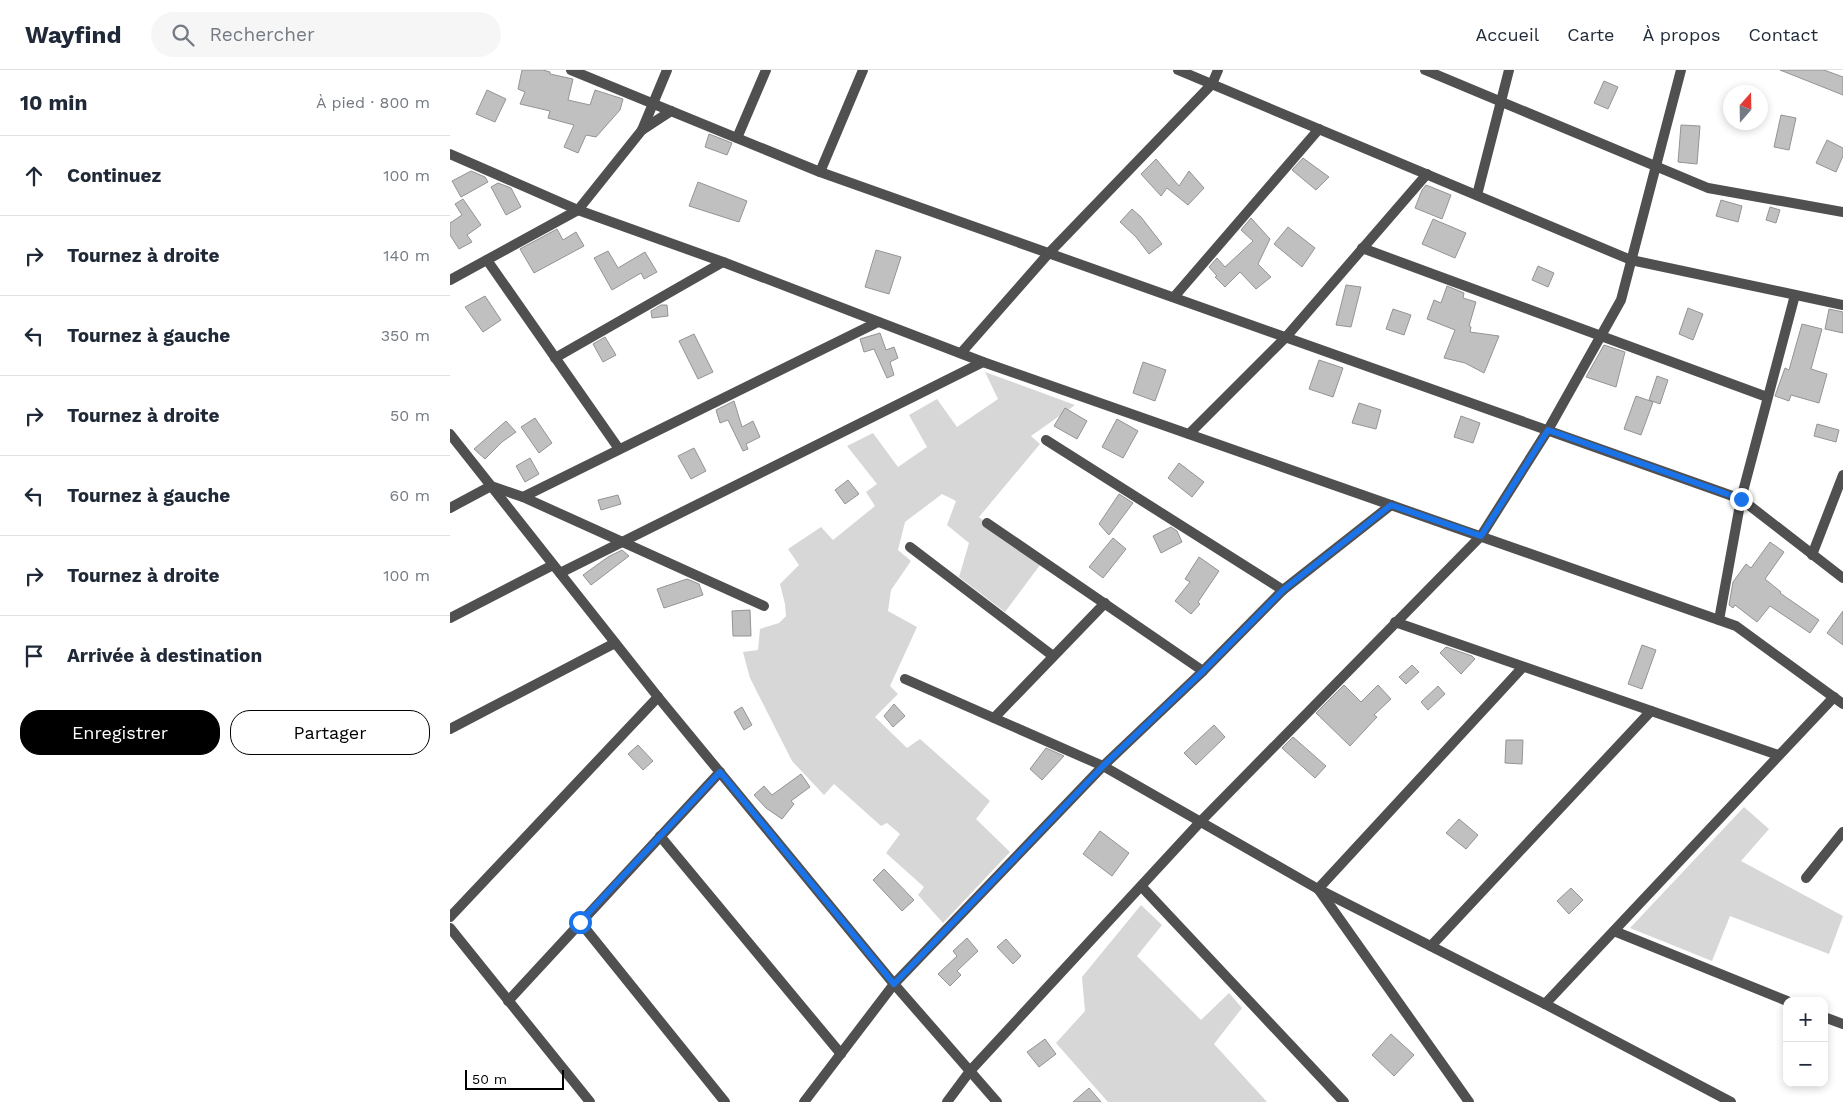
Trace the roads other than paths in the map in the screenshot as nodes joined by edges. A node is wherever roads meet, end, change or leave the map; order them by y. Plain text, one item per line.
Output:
1 (571, 70) edge
2 (667, 70) edge
3 (766, 70) edge
4 (863, 70) edge
5 (1178, 70) edge
6 (1218, 70) edge
7 (1425, 70) edge
8 (1509, 70) edge
9 (1681, 70) edge
10 (1212, 84) junction
11 (1502, 102) junction
12 (653, 103) junction
13 (671, 111) junction
14 (1319, 129) junction
15 (642, 130) junction
16 (737, 138) junction
17 (452, 156) edge
18 (1656, 166) junction
19 (820, 172) junction
20 (1427, 174) junction
21 (1477, 195) junction
22 (578, 210) junction
23 (1843, 212) edge
24 (1362, 248) junction
25 (1049, 253) junction
26 (486, 260) junction
27 (1631, 260) junction
28 (723, 262) junction
29 (450, 280) edge
30 (1795, 295) junction
31 (1174, 298) junction
32 (1843, 305) edge
33 (878, 322) junction
34 (1600, 336) junction
35 (1286, 337) junction
36 (961, 353) junction
37 (555, 358) junction
38 (983, 362) junction
39 (1767, 396) junction
40 (1548, 430) junction
41 (450, 434) edge
42 (1189, 434) junction
43 (1046, 440) dead end
44 (619, 449) junction
45 (1843, 475) edge
46 (491, 486) junction
47 (523, 497) junction
48 (1741, 499) junction
49 (1391, 505) junction
50 (450, 508) edge
51 (986, 524) dead end
52 (1481, 536) junction
53 (620, 541) junction
54 (910, 547) dead end
55 (1812, 555) junction
56 (556, 569) junction
57 (1843, 578) edge
58 (1283, 590) junction
59 (1105, 603) junction
60 (764, 606) dead end
61 (450, 618) edge
62 (1719, 620) junction
63 (1395, 622) junction
64 (615, 643) junction
65 (1053, 656) junction
66 (1523, 667) junction
67 (1203, 671) junction
68 (905, 679) dead end
69 (658, 697) junction
70 (1834, 697) junction
71 (1843, 704) edge
72 (1651, 711) junction
73 (994, 718) junction
74 (450, 729) edge
75 (1778, 755) junction
76 (1103, 766) junction
77 (720, 772) junction
78 (1202, 820) junction
79 (1843, 832) edge
80 (660, 836) junction
81 (1806, 878) dead end
82 (1142, 888) junction
83 (1318, 889) junction
84 (450, 917) edge
85 (580, 922) junction
86 (450, 928) edge
87 (1614, 931) junction
88 (1431, 946) junction
89 (894, 984) junction
90 (1783, 999) edge
91 (508, 1001) junction
92 (1545, 1004) junction
93 (1828, 1018) edge
94 (1843, 1024) edge
95 (841, 1054) junction
96 (970, 1070) junction
97 (590, 1102) edge
98 (725, 1102) edge
99 (804, 1102) edge
100 (947, 1102) edge
101 (996, 1102) edge
102 (1344, 1102) edge
103 (1469, 1102) edge
104 (1731, 1102) edge

1 - 12 street
2 - 12 street
3 - 16 street
4 - 19 street
5 - 10 street
6 - 10 street
7 - 11 street
8 - 11 street
9 - 18 street
10 - 14 street
10 - 25 street
11 - 18 street
11 - 21 street
12 - 13 street
12 - 15 street
13 - 15 street
13 - 16 street
14 - 20 street
14 - 31 street
15 - 22 street
16 - 19 street
17 - 22 street
18 - 23 street
18 - 27 street
19 - 25 street
20 - 21 street
20 - 24 street
21 - 27 street
22 - 26 street
22 - 28 street
24 - 34 street
24 - 35 street
25 - 31 street
25 - 36 street
26 - 29 street
26 - 37 street
27 - 30 street
27 - 34 street
28 - 33 street
28 - 37 street
30 - 32 street
30 - 39 street
31 - 35 street
33 - 36 street
33 - 44 street
34 - 39 street
34 - 40 street
35 - 40 street
35 - 42 street
36 - 38 street
37 - 44 street
38 - 42 street
38 - 53 street
39 - 48 street
40 - 48 street
40 - 52 street
41 - 46 street
42 - 49 street
43 - 58 street
44 - 47 street
45 - 55 street
46 - 47 street
46 - 50 street
46 - 56 street
47 - 53 street
48 - 55 street
48 - 62 street
49 - 52 street
49 - 58 street
51 - 59 street
52 - 62 street
52 - 63 street
53 - 56 street
53 - 60 street
54 - 65 street
55 - 57 street
56 - 61 street
56 - 64 street
58 - 67 street
59 - 65 street
59 - 67 street
62 - 70 street
63 - 66 street
63 - 78 street
64 - 69 street
64 - 74 street
65 - 73 street
66 - 72 street
66 - 83 street
67 - 76 street
68 - 73 street
69 - 77 street
69 - 84 street
70 - 71 street
70 - 75 street
72 - 75 street
72 - 88 street
73 - 76 street
75 - 87 street
76 - 78 street
76 - 89 street
77 - 80 street
77 - 89 street
78 - 82 street
78 - 83 street
79 - 81 street
80 - 85 street
80 - 95 street
82 - 96 street
82 - 102 street
83 - 88 street
83 - 103 street
85 - 91 street
85 - 98 street
86 - 91 street
87 - 90 street
87 - 92 street
88 - 92 street
89 - 95 street
89 - 96 street
91 - 97 street
92 - 104 street
93 - 94 street
95 - 99 street
96 - 100 street
96 - 101 street

